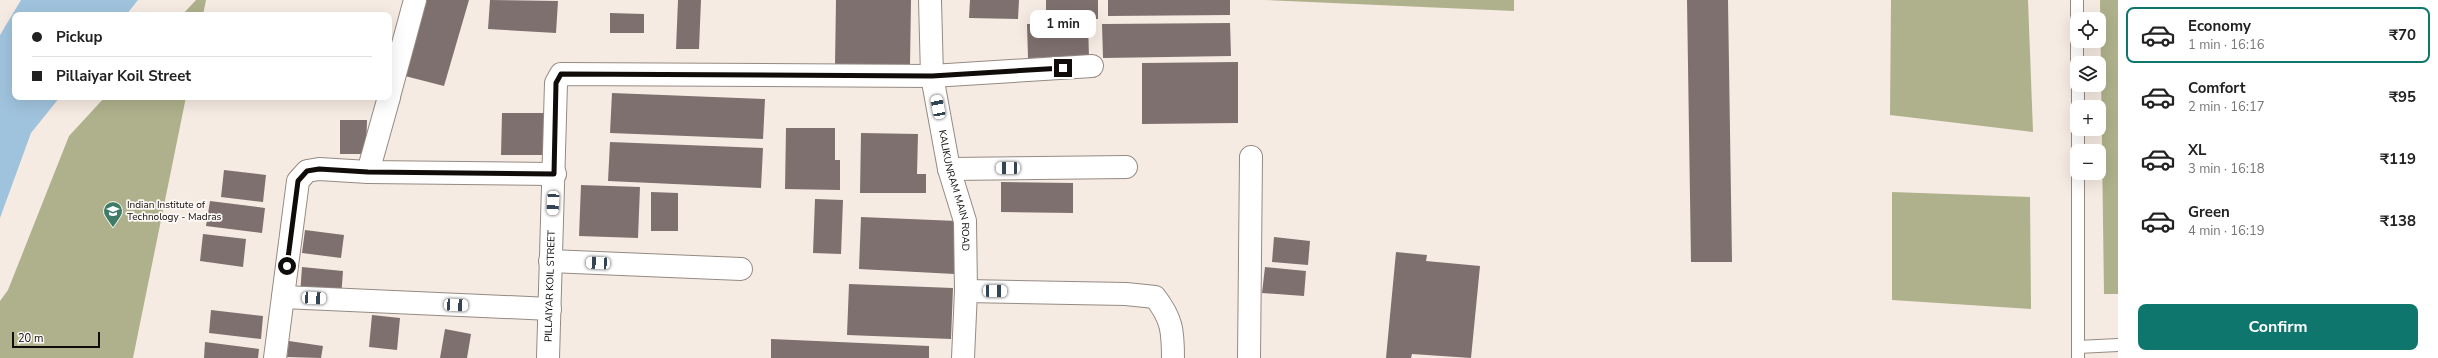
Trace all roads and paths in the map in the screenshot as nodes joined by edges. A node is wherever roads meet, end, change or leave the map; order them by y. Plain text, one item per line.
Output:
1 (415, 0) edge
2 (930, 0) edge
3 (2077, 0) edge
4 (2077, 12) edge
5 (1092, 66) dead end
6 (932, 76) junction
7 (392, 85) edge
8 (388, 100) edge
9 (1251, 157) dead end
10 (1126, 167) dead end
11 (949, 169) junction
12 (368, 172) junction
13 (554, 174) junction
14 (2078, 180) edge
15 (550, 261) junction
16 (741, 269) dead end
17 (966, 290) junction
18 (282, 297) junction
19 (550, 309) junction
20 (2118, 345) edge
21 (2078, 353) edge
22 (275, 358) edge
23 (548, 358) edge
24 (963, 358) edge
25 (1173, 358) edge
26 (1249, 358) edge

1 - 7 street
2 - 6 street, KALIKUNRAM MAIN ROAD
3 - 4 lane
5 - 6 street, PILLAIYAR KOIL STREET
6 - 11 street, KALIKUNRAM MAIN ROAD
6 - 13 street, PILLAIYAR KOIL STREET
8 - 12 street
9 - 26 street
10 - 11 street
11 - 17 street, KALIKUNRAM MAIN ROAD
12 - 13 street
12 - 18 street
13 - 15 street, PILLAIYAR KOIL STREET
14 - 21 lane
15 - 16 street
15 - 19 street, PILLAIYAR KOIL STREET
17 - 24 street, KALIKUNRAM MAIN ROAD
17 - 25 street
18 - 19 street
18 - 22 street
19 - 23 street, PILLAIYAR KOIL STREET
20 - 21 lane

